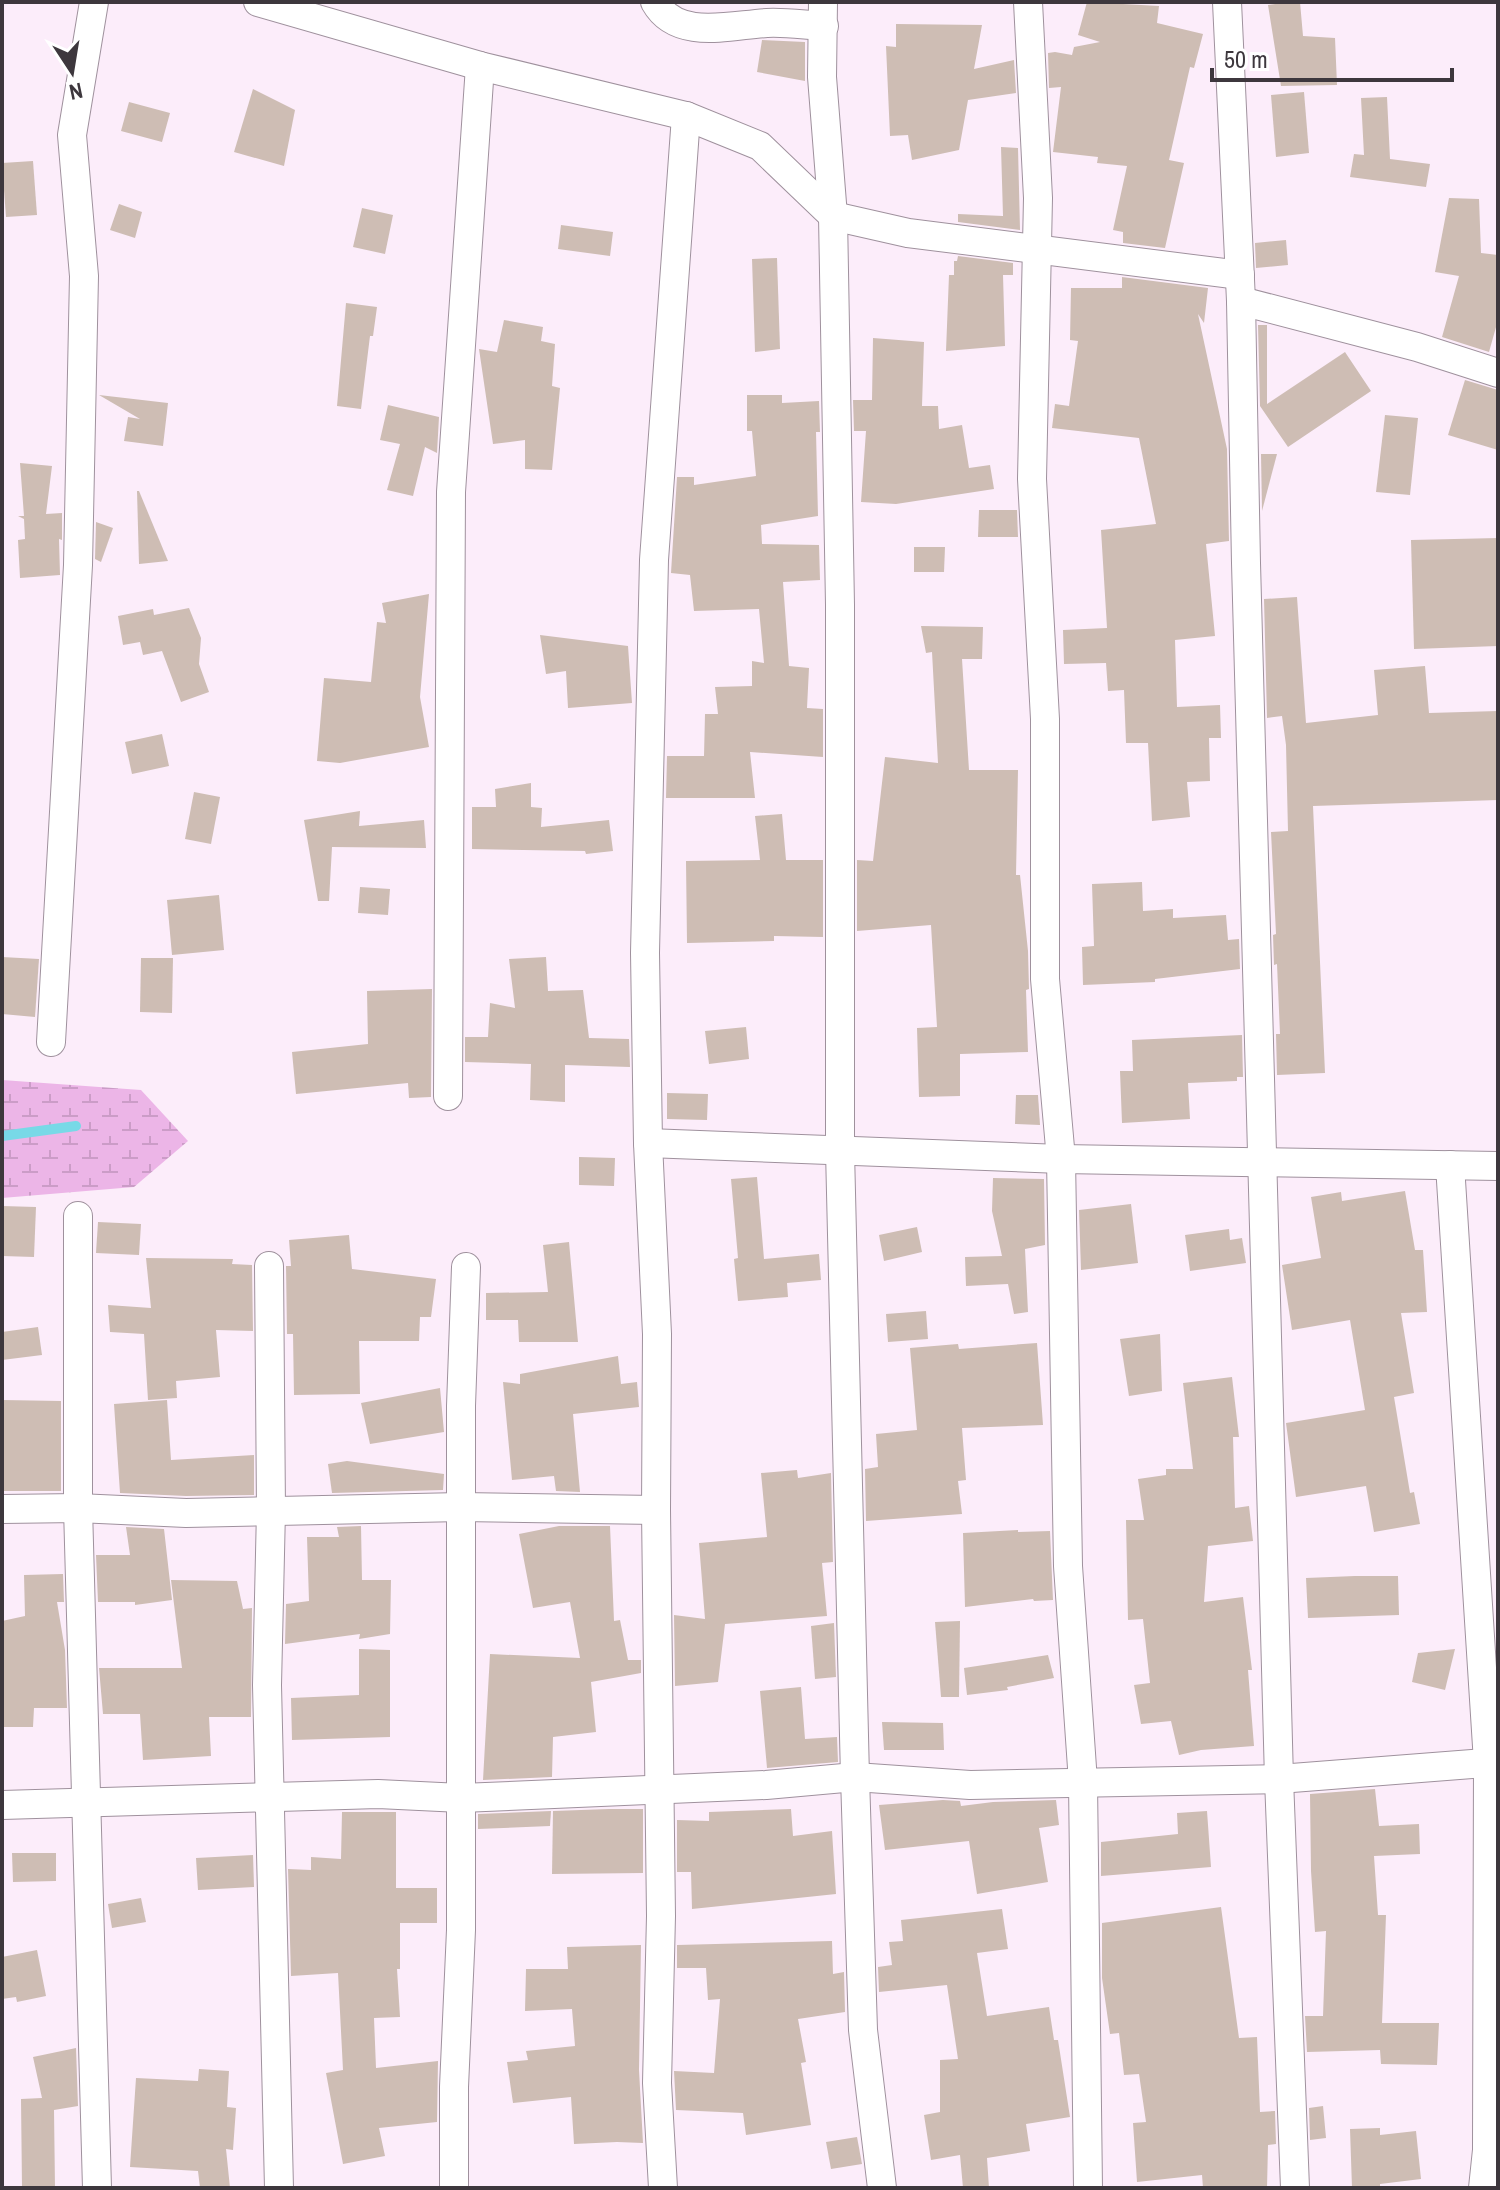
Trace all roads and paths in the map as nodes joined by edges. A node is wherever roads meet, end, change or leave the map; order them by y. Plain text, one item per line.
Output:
1 (94, 2) edge
2 (258, 2) edge
3 (655, 2) edge
4 (1028, 2) edge
5 (1227, 2) edge
6 (824, 14) edge
7 (480, 66) junction
8 (686, 116) junction
9 (833, 216) junction
10 (1038, 248) junction
11 (1240, 288) junction
12 (1498, 373) edge
13 (51, 1042) dead end
14 (448, 1096) dead end
15 (648, 1143) junction
16 (840, 1151) junction
17 (1061, 1159) junction
18 (1263, 1162) junction
19 (1450, 1165) junction
20 (1498, 1166) edge
21 (78, 1216) dead end
22 (269, 1266) dead end
23 (466, 1267) dead end
24 (461, 1507) junction
25 (78, 1508) junction
26 (2, 1509) edge
27 (271, 1510) junction
28 (656, 1510) junction
29 (1493, 1762) edge
30 (855, 1777) junction
31 (1279, 1779) junction
32 (1083, 1782) junction
33 (659, 1788) junction
34 (268, 1798) junction
35 (461, 1798) junction
36 (85, 1802) junction
37 (2, 1805) edge
38 (97, 2188) edge
39 (279, 2188) edge
40 (454, 2188) edge
41 (663, 2188) edge
42 (882, 2188) edge
43 (1088, 2188) edge
44 (1295, 2188) edge
45 (1483, 2188) edge

1 - 13 street
2 - 7 street
3 - 6 street
4 - 10 street
5 - 11 street
6 - 9 street
7 - 8 street
7 - 14 street
8 - 9 street
8 - 15 street
9 - 10 street
9 - 16 street
10 - 11 street
10 - 17 street
11 - 12 street
11 - 18 street
15 - 16 street
15 - 28 street
16 - 17 street
16 - 30 street
17 - 18 street
17 - 32 street
18 - 19 street
18 - 31 street
19 - 20 street
19 - 29 street
21 - 25 street
22 - 27 street
23 - 24 street
24 - 27 street
24 - 28 street
24 - 35 street
25 - 26 street
25 - 27 street
25 - 36 street
27 - 34 street
28 - 33 street
29 - 31 street
29 - 45 street
30 - 32 street
30 - 33 street
30 - 42 street
31 - 32 street
31 - 44 street
32 - 43 street
33 - 35 street
33 - 41 street
34 - 35 street
34 - 36 street
34 - 39 street
35 - 40 street
36 - 37 street
36 - 38 street

